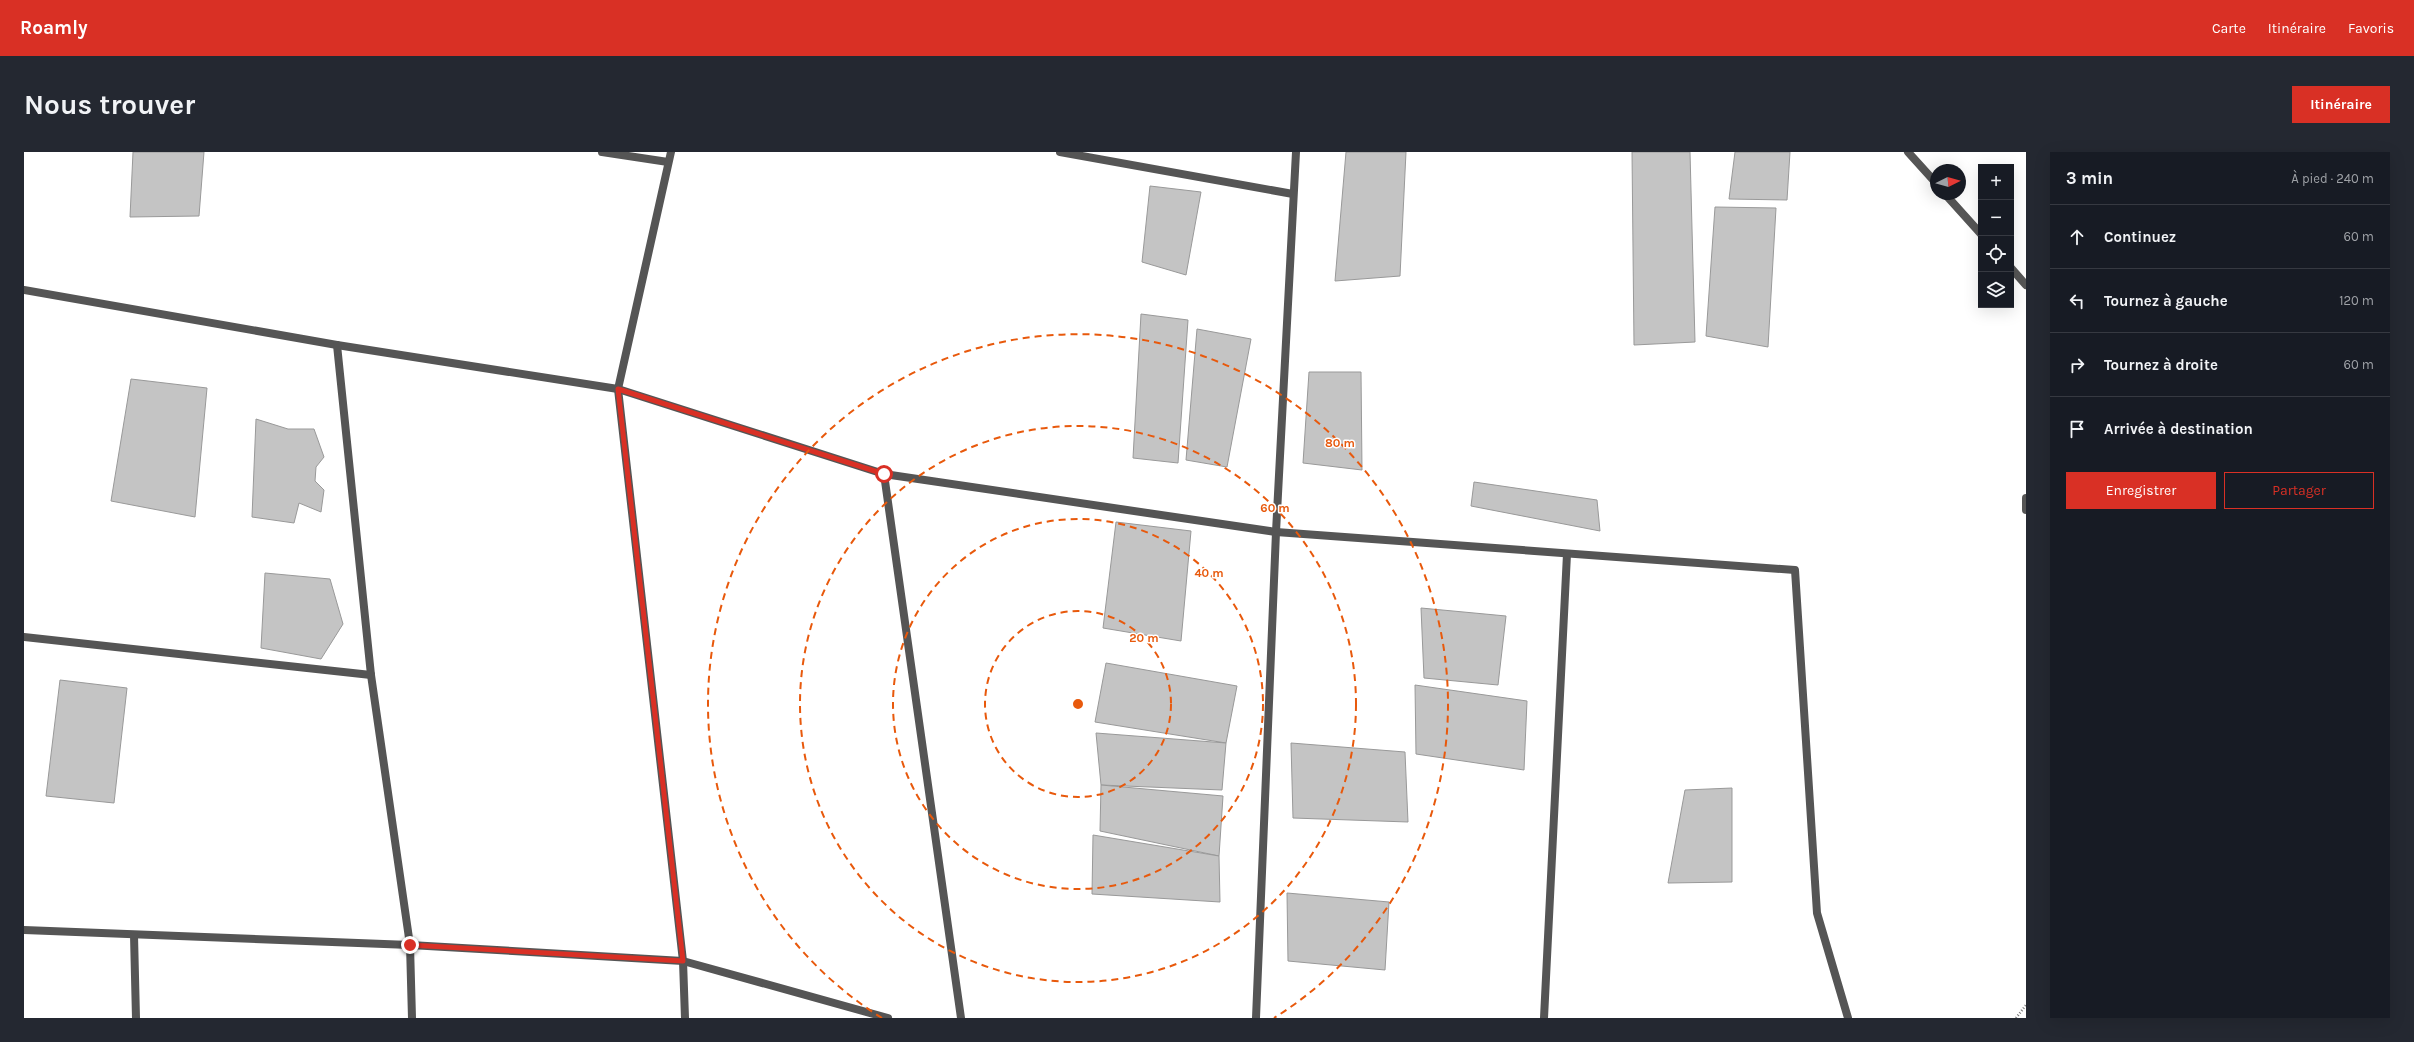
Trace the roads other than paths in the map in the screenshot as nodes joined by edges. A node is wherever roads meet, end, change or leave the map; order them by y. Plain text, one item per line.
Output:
1 (602, 152) edge
2 (671, 152) edge
3 (1060, 152) edge
4 (1296, 152) edge
5 (1908, 152) edge
6 (668, 162) junction
7 (1930, 176) edge
8 (1293, 194) junction
9 (1951, 200) edge
10 (1978, 231) edge
11 (2014, 271) edge
12 (2026, 285) edge
13 (24, 290) edge
14 (337, 345) junction
15 (618, 389) junction
16 (884, 474) junction
17 (2026, 498) edge
18 (2026, 504) edge
19 (2026, 510) edge
20 (1276, 532) junction
21 (1567, 554) junction
22 (24, 637) edge
23 (370, 675) junction
24 (24, 930) edge
25 (134, 935) junction
26 (410, 945) junction
27 (683, 961) junction
28 (136, 1018) edge
29 (412, 1018) edge
30 (685, 1018) edge
31 (888, 1018) edge
32 (961, 1018) edge
33 (1256, 1018) edge
34 (1544, 1018) edge
35 (1848, 1018) edge

1 - 6 street
2 - 6 street
3 - 8 street
4 - 8 street
5 - 7 street
6 - 15 street
8 - 20 street
9 - 10 street
11 - 12 street
13 - 14 street
14 - 15 street
14 - 23 street
15 - 16 street
15 - 27 street
16 - 20 street
16 - 32 street
17 - 18 street
18 - 19 street
20 - 21 street
20 - 33 street
21 - 34 street
21 - 35 street
22 - 23 street
23 - 26 street
24 - 25 street
25 - 26 street
25 - 28 street
26 - 27 street
26 - 29 street
27 - 30 street
27 - 31 street

